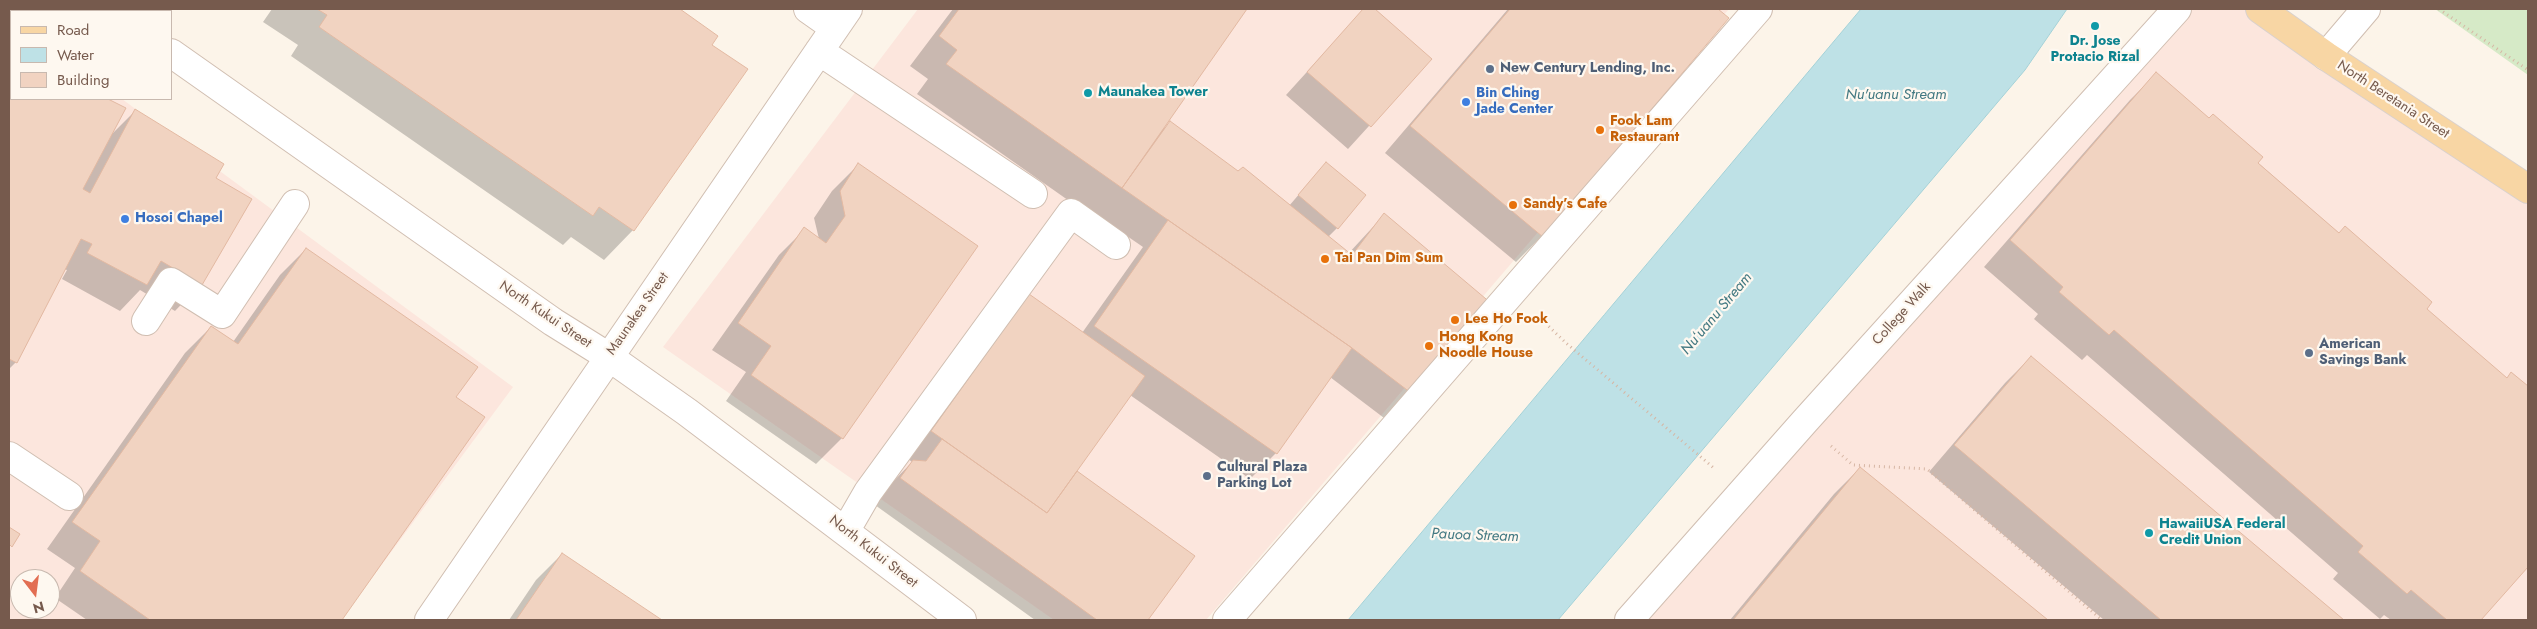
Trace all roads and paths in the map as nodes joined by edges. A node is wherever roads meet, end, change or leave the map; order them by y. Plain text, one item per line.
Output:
1 (808, 9) edge
2 (1758, 9) edge
3 (2177, 9) edge
4 (2260, 9) edge
5 (2366, 9) edge
6 (2439, 9) edge
7 (842, 18) edge
8 (819, 51) junction
9 (172, 53) edge
10 (2326, 56) junction
11 (2528, 70) edge
12 (2528, 190) edge
13 (1033, 194) dead end
14 (295, 204) dead end
15 (1116, 245) dead end
16 (146, 321) dead end
17 (1566, 342) dead end
18 (609, 357) junction
19 (1805, 421) junction
20 (9, 456) edge
21 (1707, 461) dead end
22 (69, 496) dead end
23 (846, 530) junction
24 (931, 611) edge
25 (1632, 619) edge
26 (429, 620) edge
27 (962, 620) edge
28 (1227, 620) edge
29 (2102, 620) edge

1 - 7 street
2 - 28 street
3 - 19 street, College Walk
4 - 10 main road, North Beretania Street
5 - 10 street
6 - 11 path
7 - 8 street, Maunakea Street
8 - 13 street
8 - 18 street, Maunakea Street
9 - 18 street, North Kukui Street
10 - 12 main road, North Beretania Street
14 - 16 street
15 - 23 street
17 - 21 path
18 - 23 street, North Kukui Street
18 - 26 street, Maunakea Street
19 - 25 street, College Walk
19 - 29 path
20 - 22 street
23 - 24 street, North Kukui Street
24 - 27 street, North Kukui Street

